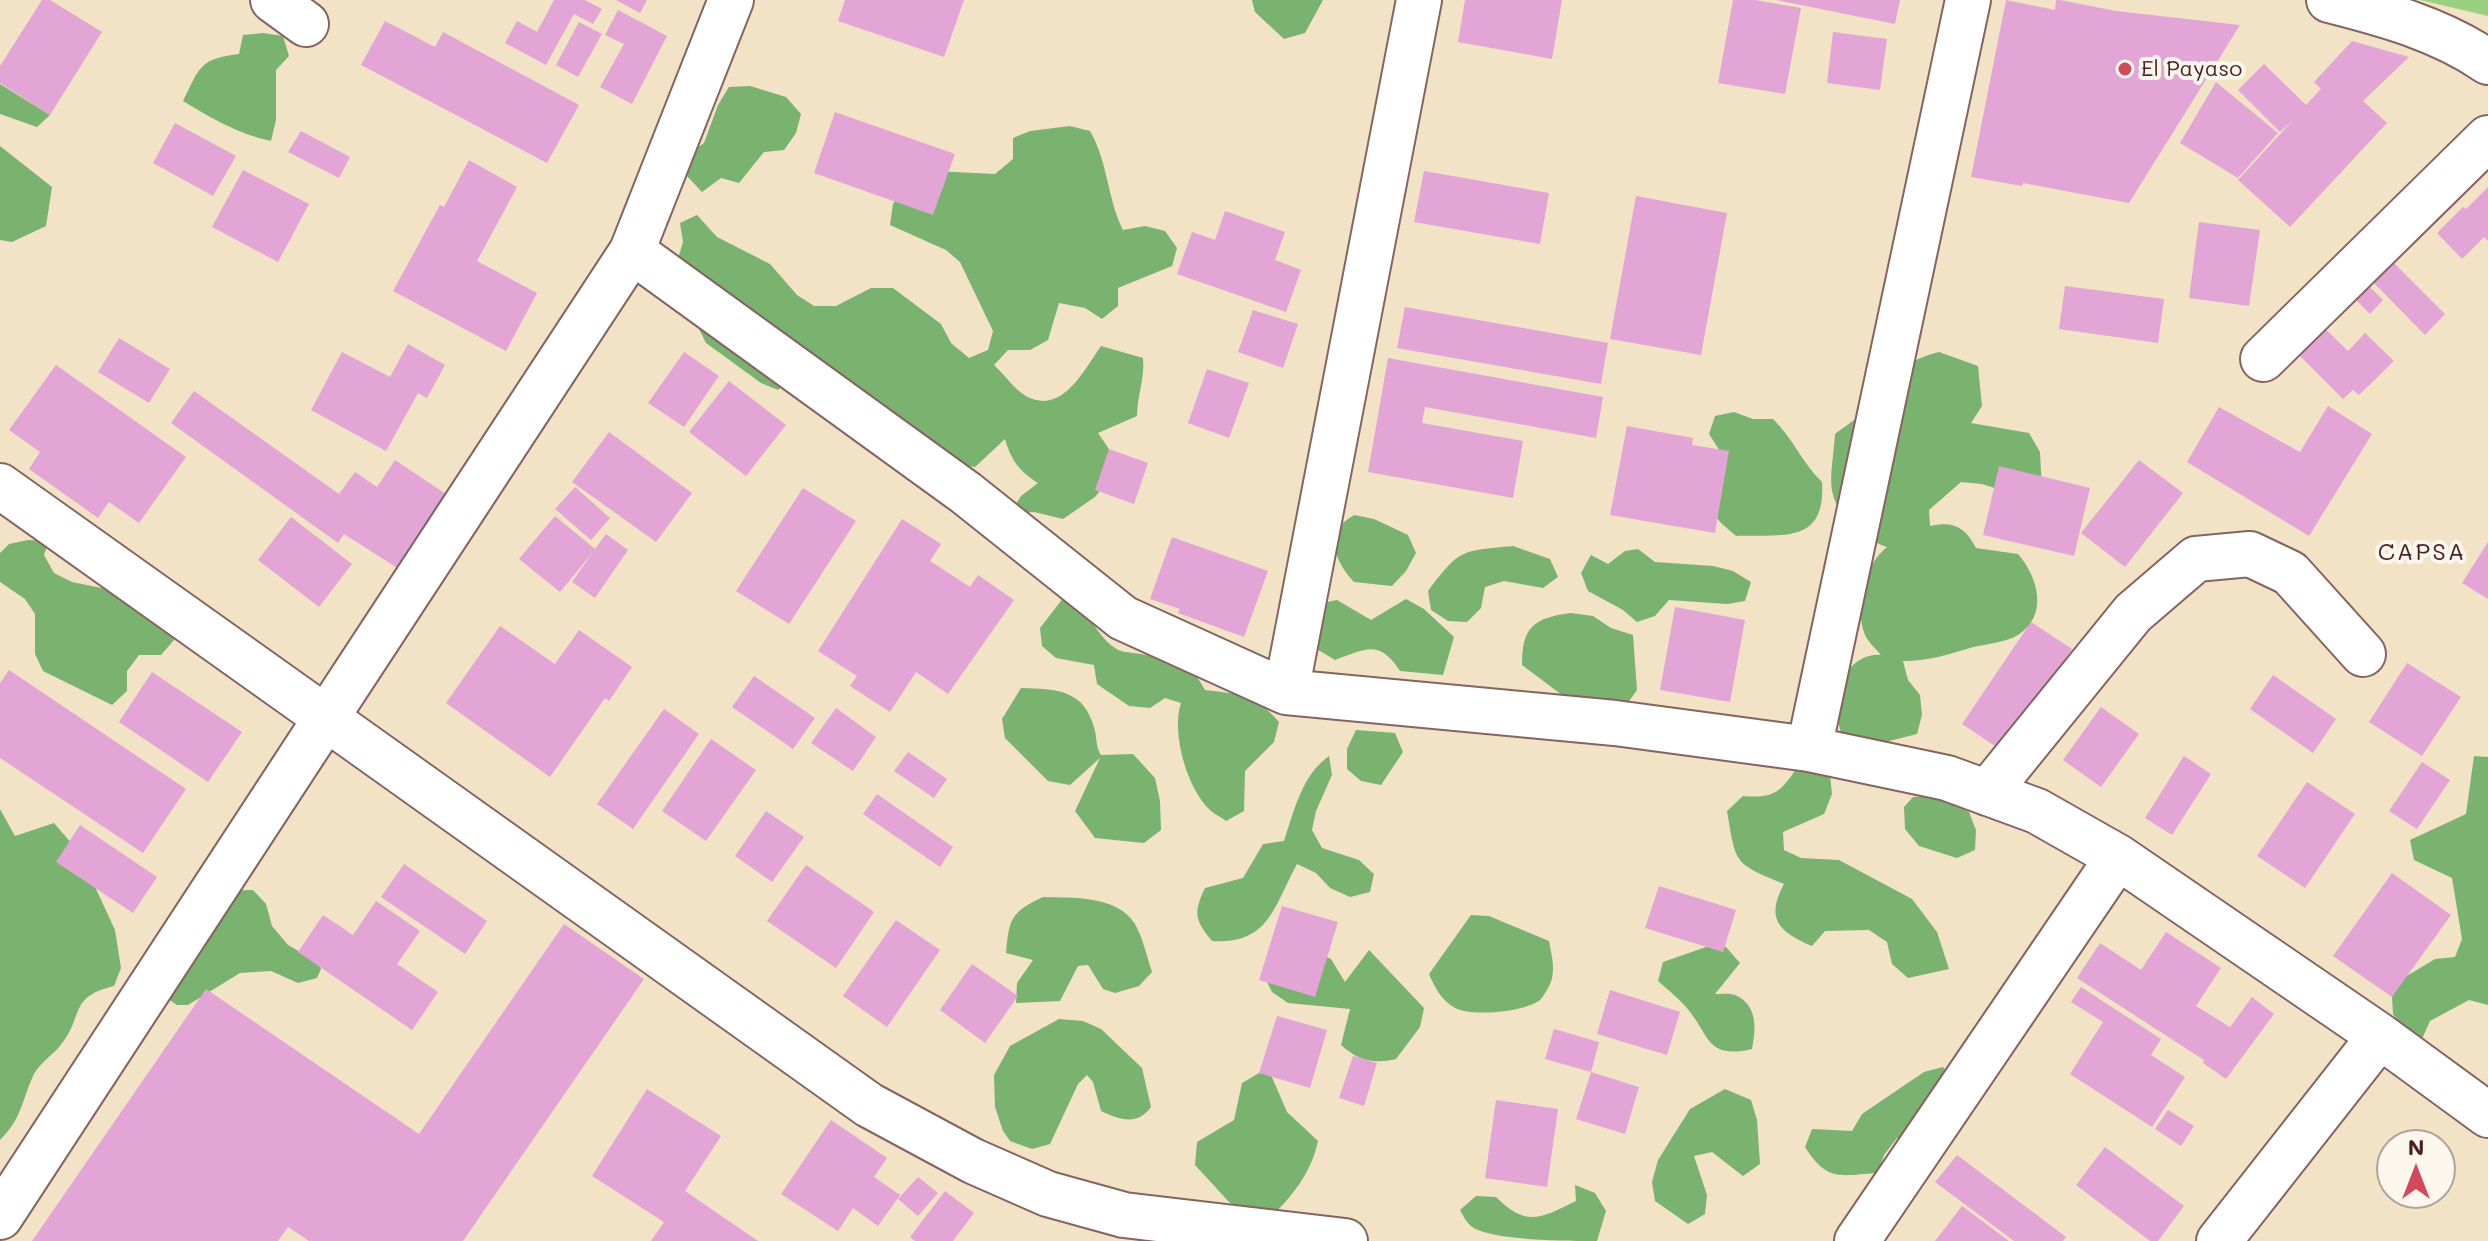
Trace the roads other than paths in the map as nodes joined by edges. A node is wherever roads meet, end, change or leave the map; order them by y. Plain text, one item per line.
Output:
1 (731, 0) edge
2 (1419, 0) edge
3 (1968, 0) edge
4 (2329, 0) edge
5 (2488, 62) edge
6 (2488, 138) edge
7 (632, 251) junction
8 (2263, 359) dead end
9 (0, 486) edge
10 (2363, 654) dead end
11 (1286, 692) junction
12 (326, 718) junction
13 (1809, 749) junction
14 (1987, 793) junction
15 (2118, 857) junction
16 (2380, 1036) junction
17 (2488, 1115) edge
18 (0, 1217) edge
19 (1345, 1241) edge
20 (1857, 1241) edge
21 (2219, 1241) edge

1 - 7 street
2 - 11 street
3 - 13 street
4 - 5 street
6 - 8 street
7 - 11 street
7 - 12 street
9 - 12 street
10 - 14 street
11 - 13 street
12 - 18 street
12 - 19 street
13 - 14 street
14 - 15 street
15 - 16 street
15 - 20 street
16 - 17 street
16 - 21 street

